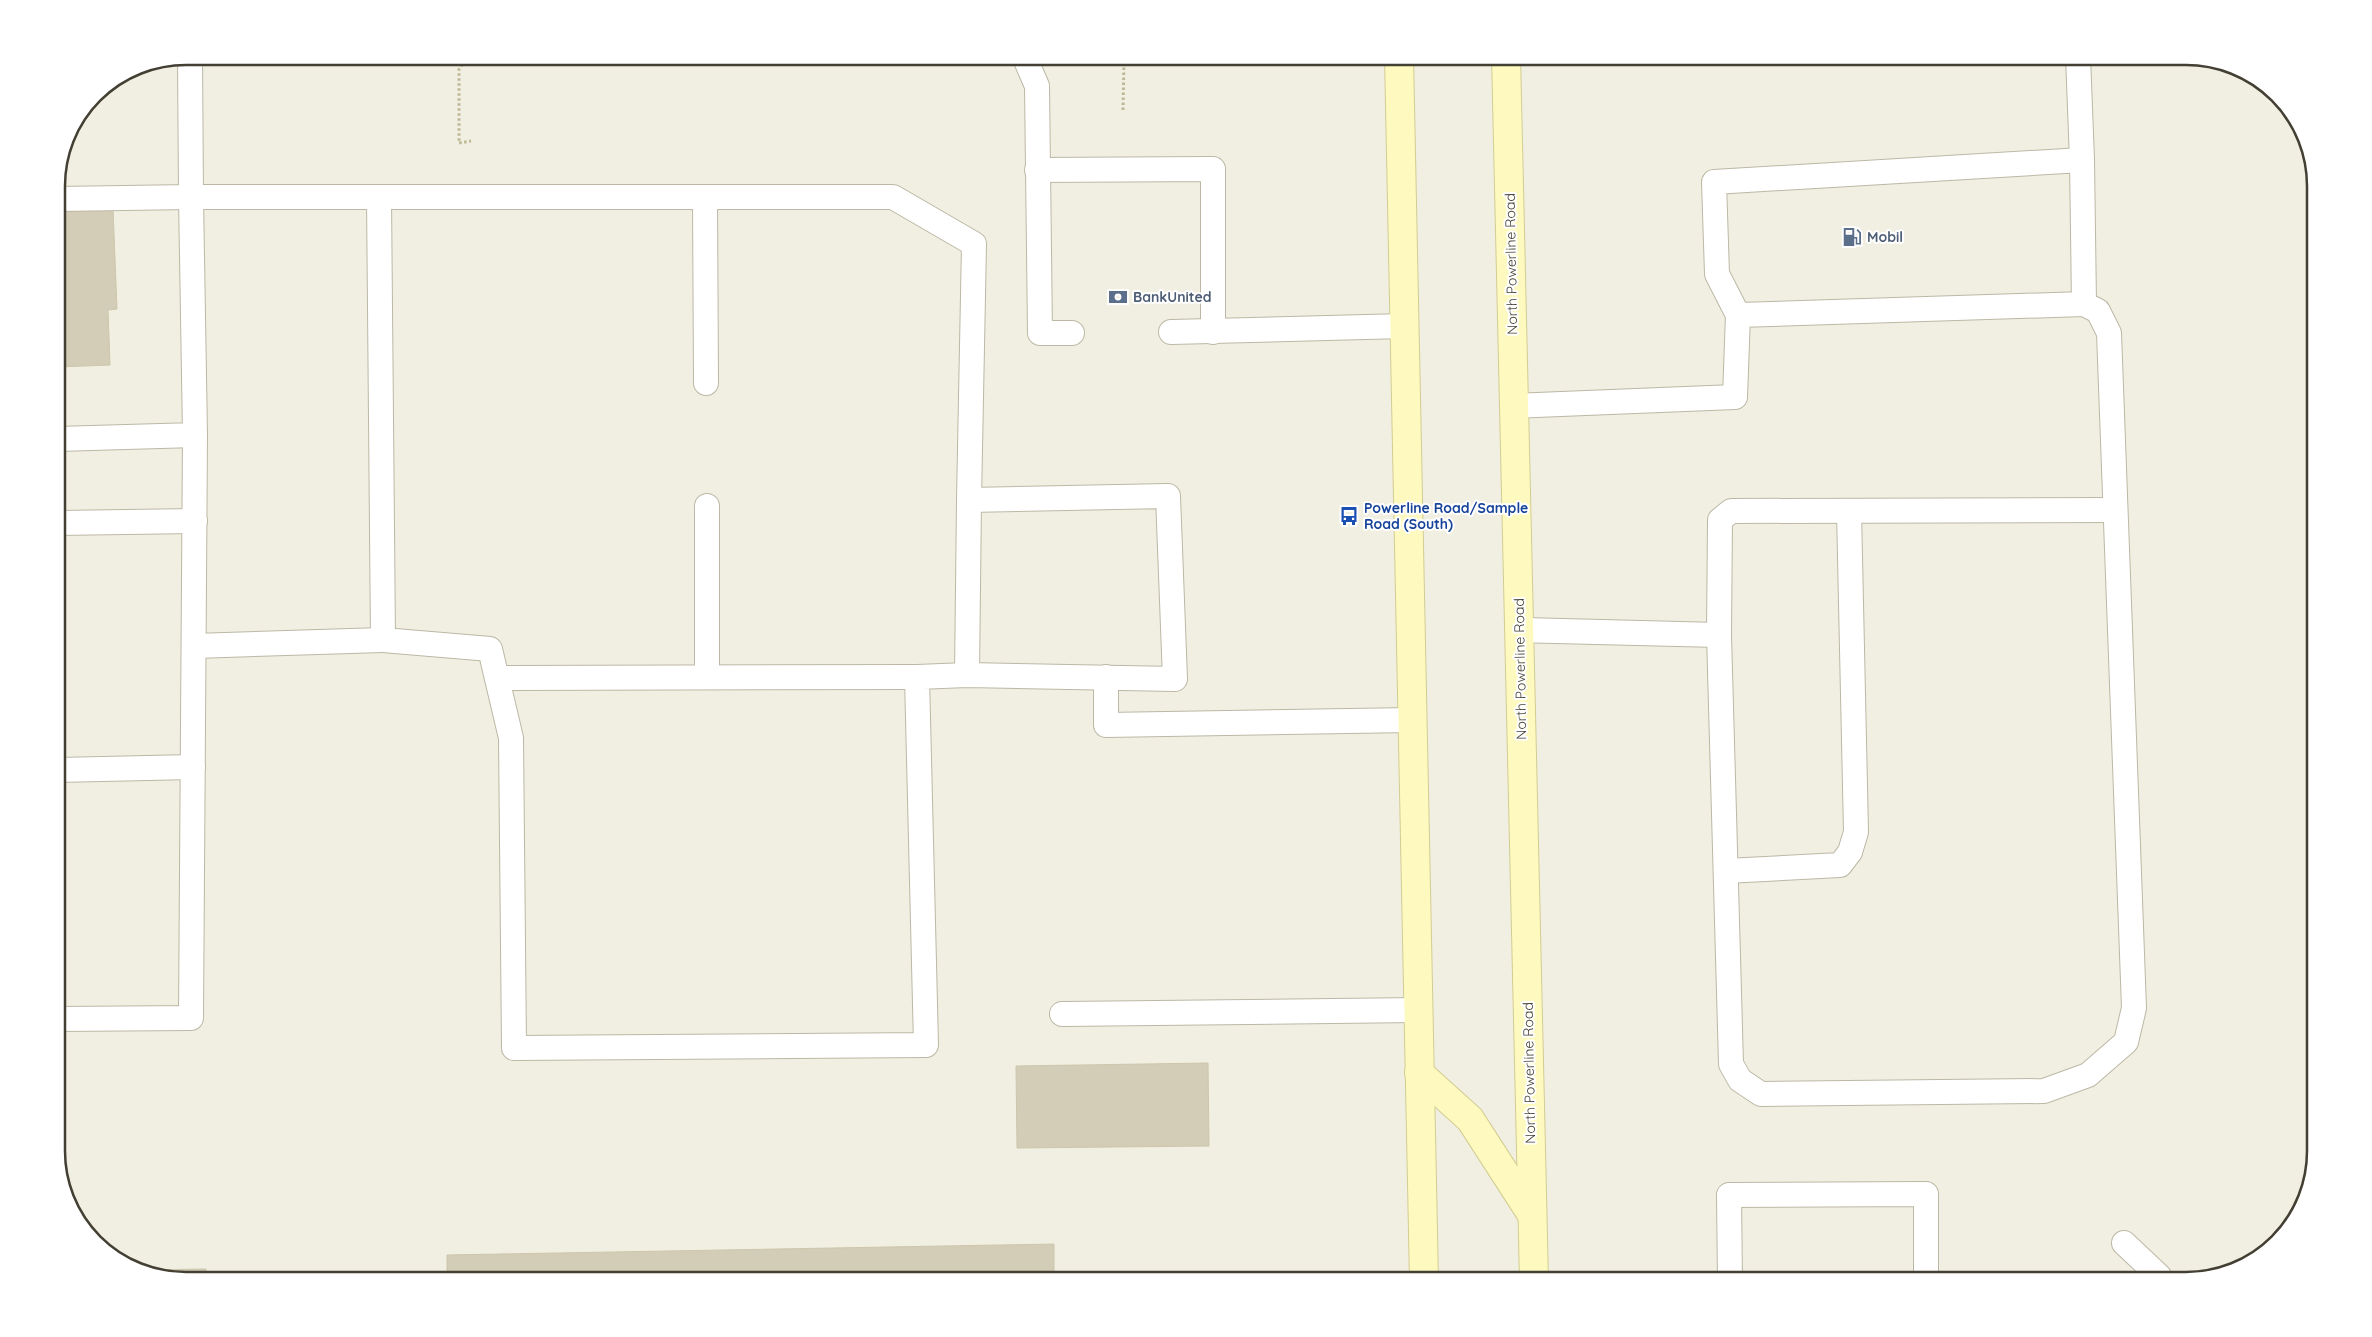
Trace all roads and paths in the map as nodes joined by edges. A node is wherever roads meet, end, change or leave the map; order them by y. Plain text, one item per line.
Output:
1 (190, 65) edge
2 (462, 65) edge
3 (1028, 65) edge
4 (1124, 65) edge
5 (1399, 65) edge
6 (1506, 65) edge
7 (2078, 65) edge
8 (1123, 110) dead end
9 (471, 141) dead end
10 (2082, 160) junction
11 (1037, 170) junction
12 (191, 197) junction
13 (379, 197) junction
14 (705, 197) junction
15 (65, 199) edge
16 (2084, 304) junction
17 (1738, 315) junction
18 (1404, 326) junction
19 (1171, 332) dead end
20 (1213, 332) junction
21 (1072, 333) dead end
22 (706, 383) dead end
23 (1514, 406) junction
24 (196, 435) junction
25 (65, 439) edge
26 (969, 500) junction
27 (707, 506) dead end
28 (2115, 510) junction
29 (1848, 511) junction
30 (195, 521) junction
31 (65, 523) edge
32 (1519, 630) junction
33 (1719, 635) junction
34 (383, 640) junction
35 (194, 646) junction
36 (967, 674) junction
37 (707, 677) junction
38 (917, 677) junction
39 (1106, 677) junction
40 (497, 678) junction
41 (1412, 720) junction
42 (193, 767) junction
43 (65, 770) edge
44 (1726, 871) junction
45 (1418, 1010) junction
46 (1062, 1014) dead end
47 (65, 1019) edge
48 (1420, 1073) junction
49 (1532, 1215) junction
50 (2124, 1243) dead end
51 (1424, 1272) edge
52 (1534, 1272) edge
53 (1730, 1272) edge
54 (1926, 1272) edge
55 (2155, 1272) edge

1 - 12 lane
2 - 9 path
3 - 11 lane
4 - 8 path
5 - 18 main road
6 - 23 main road, North Powerline Road
7 - 10 lane
10 - 16 lane
10 - 17 lane
11 - 20 lane
11 - 21 lane
12 - 13 lane
12 - 15 lane
12 - 24 lane
13 - 14 lane
13 - 34 lane
14 - 22 lane
14 - 26 lane
16 - 17 lane
16 - 28 lane
17 - 23 lane
18 - 20 lane
18 - 41 main road
19 - 20 lane
23 - 32 main road, North Powerline Road
24 - 25 lane
24 - 30 lane
26 - 36 lane
26 - 39 lane
27 - 37 lane
28 - 29 lane
28 - 44 lane
29 - 33 lane
29 - 44 lane
30 - 31 lane
30 - 35 lane
32 - 33 lane
32 - 49 main road, North Powerline Road
33 - 44 lane
34 - 35 lane
34 - 40 lane
35 - 42 lane
36 - 38 lane
36 - 39 lane
37 - 38 lane
37 - 40 lane
38 - 40 lane
39 - 41 lane
41 - 45 main road
42 - 43 lane
42 - 47 lane
45 - 46 lane
45 - 48 main road
48 - 49 main road
48 - 51 main road
49 - 52 main road, North Powerline Road
50 - 55 lane
53 - 54 lane

